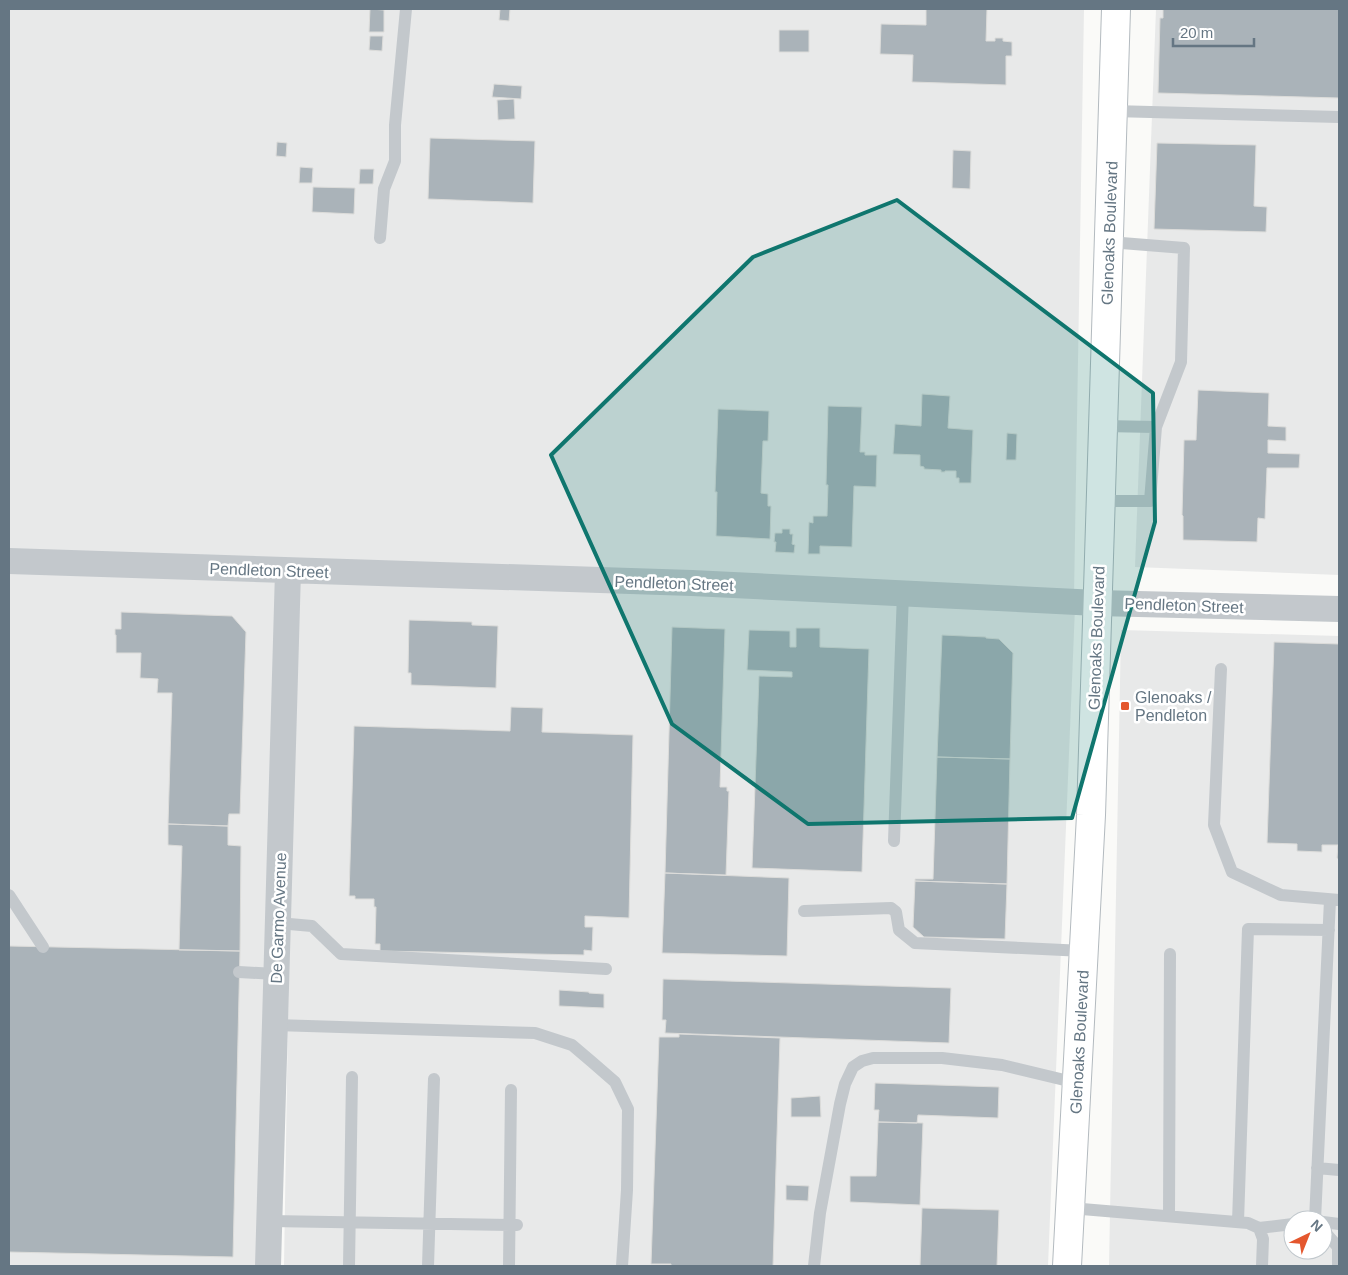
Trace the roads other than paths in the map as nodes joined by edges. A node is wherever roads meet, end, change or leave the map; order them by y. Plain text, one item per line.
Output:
1 (406, 9) edge
2 (1116, 9) edge
3 (1113, 111) junction
4 (1339, 117) edge
5 (380, 238) dead end
6 (1108, 242) junction
7 (1102, 426) junction
8 (1156, 427) junction
9 (1100, 501) junction
10 (9, 561) edge
11 (288, 570) junction
12 (903, 593) junction
13 (1097, 603) junction
14 (1339, 609) edge
15 (1221, 669) dead end
16 (894, 841) dead end
17 (9, 895) edge
18 (1334, 900) edge
19 (804, 910) dead end
20 (278, 923) junction
21 (1329, 930) junction
22 (44, 947) dead end
23 (1084, 951) junction
24 (1170, 954) dead end
25 (606, 969) dead end
26 (239, 972) dead end
27 (276, 974) junction
28 (275, 1025) junction
29 (352, 1077) dead end
30 (434, 1079) dead end
31 (1077, 1083) junction
32 (511, 1090) dead end
33 (1317, 1168) junction
34 (1339, 1170) edge
35 (1070, 1208) junction
36 (1315, 1210) edge
37 (1168, 1216) junction
38 (270, 1221) junction
39 (350, 1222) junction
40 (1238, 1222) junction
41 (429, 1224) junction
42 (513, 1225) junction
43 (1283, 1225) edge
44 (1258, 1228) junction
45 (1333, 1241) edge
46 (268, 1266) edge
47 (349, 1266) edge
48 (428, 1266) edge
49 (509, 1266) edge
50 (622, 1266) edge
51 (814, 1266) edge
52 (1067, 1266) edge
53 (1262, 1266) edge
54 (1338, 1266) edge

1 - 5 lane
2 - 3 main road, Glenoaks Boulevard
3 - 4 lane
3 - 6 main road, Glenoaks Boulevard
6 - 7 main road, Glenoaks Boulevard
6 - 8 lane
7 - 8 lane
7 - 9 main road, Glenoaks Boulevard
8 - 9 lane
9 - 13 main road, Glenoaks Boulevard
10 - 11 street, Pendleton Street
11 - 12 street, Pendleton Street
11 - 20 street, De Garmo Avenue
12 - 13 street, Pendleton Street
12 - 16 lane
13 - 14 street, Pendleton Street
13 - 23 main road, Glenoaks Boulevard
15 - 18 lane
17 - 22 lane
18 - 21 lane
19 - 23 lane
20 - 25 lane
20 - 27 street, De Garmo Avenue
21 - 33 lane
21 - 40 lane
23 - 31 main road, Glenoaks Boulevard
24 - 37 lane
26 - 27 lane
27 - 28 street, De Garmo Avenue
28 - 38 street, De Garmo Avenue
28 - 50 lane
29 - 39 lane
30 - 41 lane
31 - 35 main road, Glenoaks Boulevard
31 - 51 lane
32 - 42 lane
33 - 34 lane
33 - 36 lane
35 - 37 lane
35 - 52 main road, Glenoaks Boulevard
37 - 40 lane
38 - 39 lane
38 - 46 street, De Garmo Avenue
39 - 41 lane
39 - 47 lane
40 - 44 lane
41 - 42 lane
41 - 48 lane
42 - 49 lane
43 - 44 lane
44 - 53 lane
45 - 54 lane

